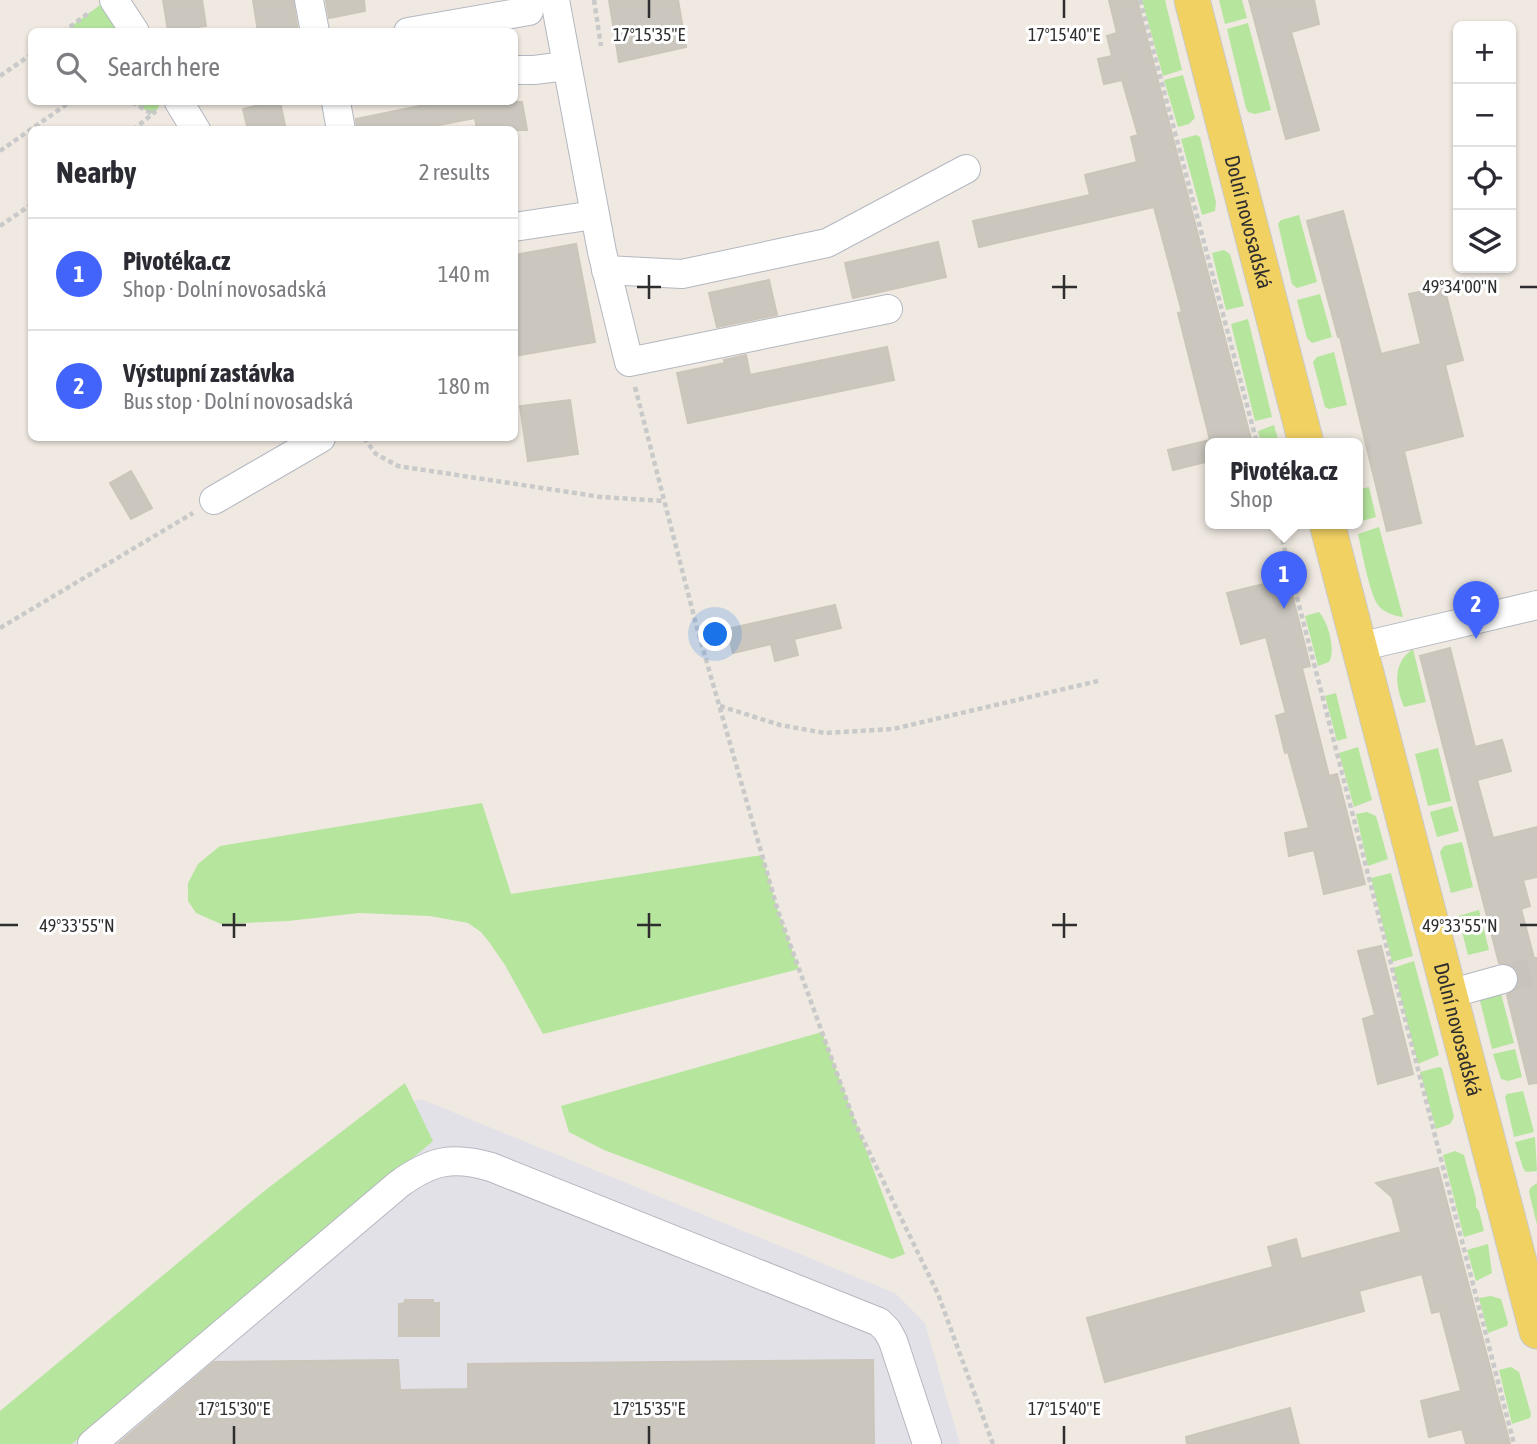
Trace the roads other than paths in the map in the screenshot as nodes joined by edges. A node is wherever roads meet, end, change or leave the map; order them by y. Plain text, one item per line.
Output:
1 (309, 0) edge
2 (527, 0) edge
3 (555, 0) edge
4 (1192, 0) edge
5 (105, 4) edge
6 (131, 28) edge
7 (314, 28) edge
8 (431, 28) edge
9 (566, 66) junction
10 (518, 70) edge
11 (168, 105) edge
12 (337, 105) edge
13 (192, 126) edge
14 (340, 126) edge
15 (966, 169) dead end
16 (594, 215) junction
17 (518, 226) edge
18 (606, 270) junction
19 (888, 309) dead end
20 (1305, 438) edge
21 (316, 441) edge
22 (214, 500) road end
23 (1329, 529) edge
24 (1537, 605) edge
25 (1359, 647) junction
26 (1503, 979) tunnel mouth
27 (1449, 994) junction
28 (1537, 1331) edge
29 (92, 1444) edge
30 (927, 1444) edge

1 - 7 street
2 - 8 street
3 - 9 street
4 - 20 main road, Dolní novosadská
5 - 6 street
9 - 10 street
9 - 16 street
11 - 13 street
12 - 14 street
15 - 18 street
16 - 17 street
16 - 18 street
18 - 19 street
21 - 22 street
23 - 25 main road, Dolní novosadská
24 - 25 street
25 - 27 main road, Dolní novosadská
26 - 27 street
27 - 28 main road, Dolní novosadská
29 - 30 street

